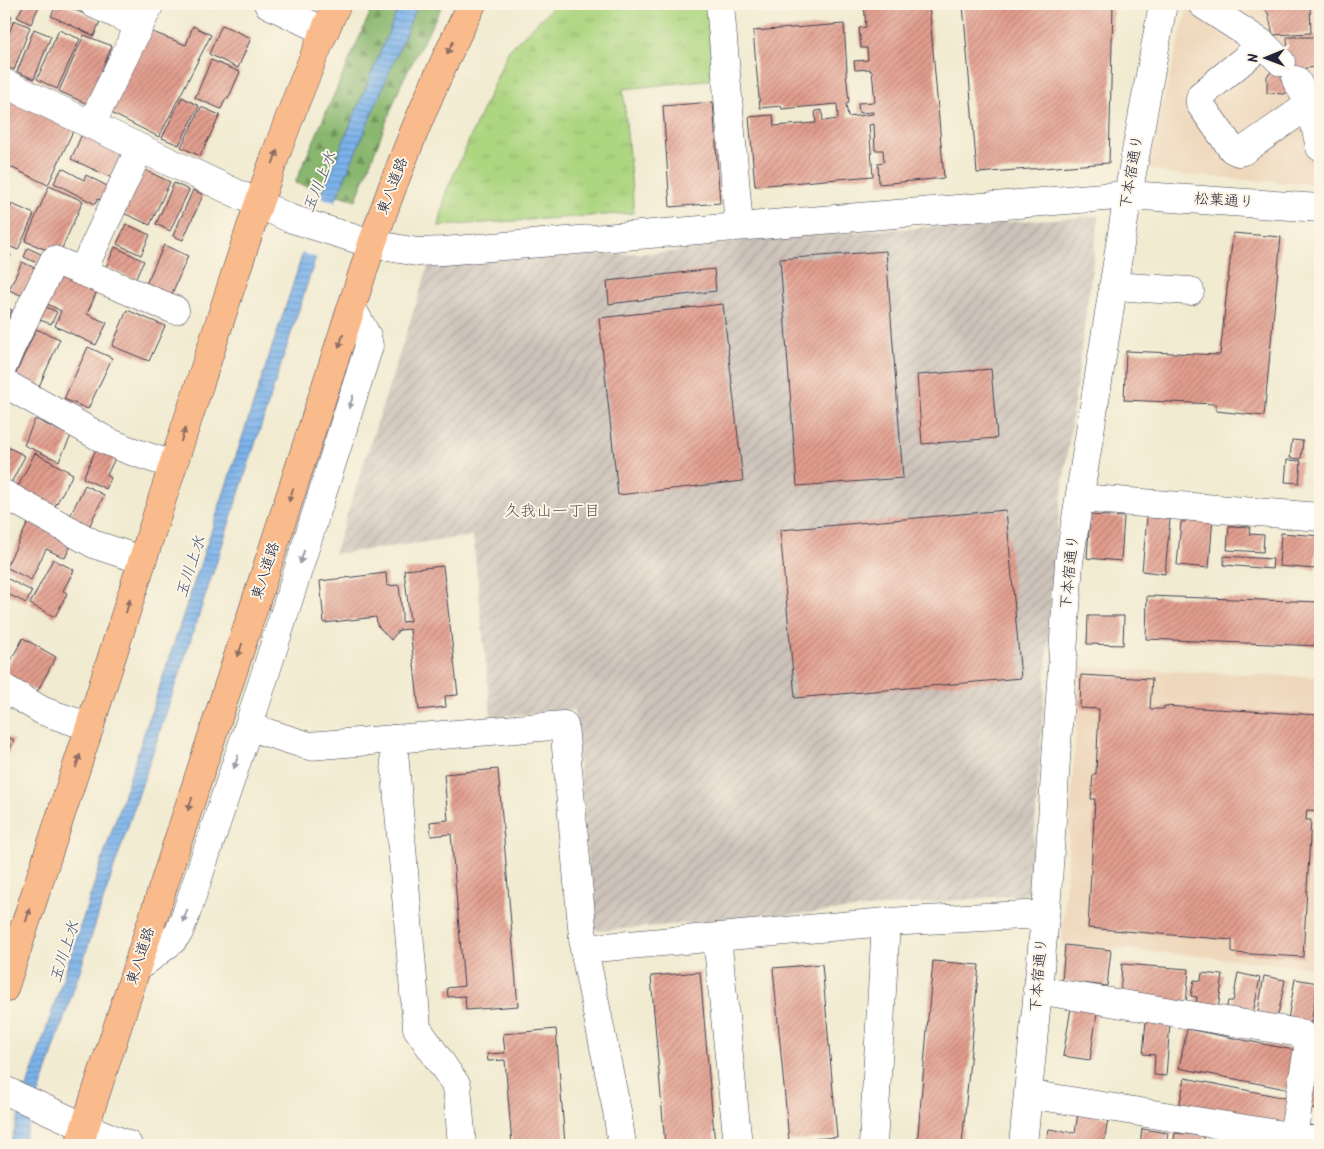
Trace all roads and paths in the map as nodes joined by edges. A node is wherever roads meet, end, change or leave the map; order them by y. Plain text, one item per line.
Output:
1 (94, 4) edge
2 (268, 4) edge
3 (337, 4) edge
4 (472, 4) edge
5 (720, 4) edge
6 (1163, 4) edge
7 (1202, 4) edge
8 (145, 14) edge
9 (324, 31) junction
10 (1280, 62) junction
11 (4, 83) edge
12 (1310, 104) junction
13 (91, 125) junction
14 (1320, 147) edge
15 (140, 148) junction
16 (1128, 195) junction
17 (259, 204) junction
18 (1320, 208) edge
19 (739, 226) junction
20 (372, 244) junction
21 (82, 272) junction
22 (1113, 286) junction
23 (1190, 291) dead end
24 (352, 308) junction
25 (174, 310) dead end
26 (6, 353) edge
27 (4, 383) edge
28 (173, 465) junction
29 (4, 494) edge
30 (1080, 498) junction
31 (1320, 517) edge
32 (142, 560) junction
33 (4, 688) edge
34 (248, 725) junction
35 (90, 727) junction
36 (392, 739) junction
37 (1044, 914) junction
38 (886, 922) junction
39 (716, 937) junction
40 (584, 949) junction
41 (8, 963) edge
42 (137, 968) junction
43 (4, 989) edge
44 (1037, 990) junction
45 (12, 1094) edge
46 (1028, 1094) junction
47 (77, 1131) edge
48 (1293, 1136) junction
49 (1320, 1141) edge
50 (128, 1145) edge
51 (462, 1145) edge
52 (622, 1145) edge
53 (738, 1145) edge
54 (874, 1145) edge
55 (1023, 1145) edge

1 - 8 street
2 - 9 street
3 - 9 main road
4 -> 20 main road, 東八道路
5 - 19 street
6 - 16 street, 下本宿通り
7 - 10 street
8 - 13 street
17 -> 9 main road
10 - 12 street
10 - 12 street
11 - 13 street, 松葉通り
12 - 14 street
13 - 15 street, 松葉通り
15 - 17 street, 松葉通り
15 - 21 street
16 - 18 street, 松葉通り
16 - 19 street, 松葉通り
16 - 22 street, 下本宿通り
17 - 20 street, 松葉通り
28 -> 17 main road
19 - 20 street, 松葉通り
20 - 24 main road, 東八道路
21 - 25 street
21 - 26 street
22 - 23 street
22 - 30 street, 下本宿通り
24 -> 34 street
24 -> 42 main road, 東八道路
27 - 28 street
28 - 32 main road
29 - 32 street
30 - 31 street
30 - 37 street, 下本宿通り
35 -> 32 main road
33 - 35 street
34 - 36 street
34 -> 42 street
41 -> 35 main road
36 - 40 street
36 - 51 street
37 - 38 street
37 - 44 street, 下本宿通り
38 - 39 street
38 - 54 street
39 - 40 street
39 - 53 street
40 - 52 street
41 - 43 main road
42 - 47 main road, 東八道路
44 - 46 street, 下本宿通り
44 - 48 street
45 - 47 street
46 - 48 street
46 - 55 street, 下本宿通り
47 - 50 street
48 - 49 street

